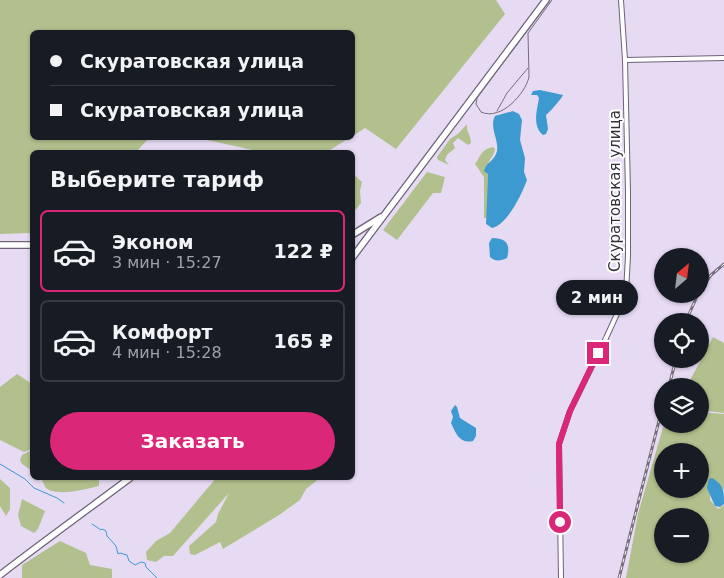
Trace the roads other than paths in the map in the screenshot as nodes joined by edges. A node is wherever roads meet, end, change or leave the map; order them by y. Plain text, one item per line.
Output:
1 (546, 0) edge
2 (621, 0) edge
3 (724, 58) edge
4 (625, 60) junction
5 (385, 215) junction
6 (355, 233) edge
7 (0, 245) edge
8 (30, 245) edge
9 (355, 254) edge
10 (127, 480) edge
11 (0, 575) edge
12 (561, 578) edge

1 - 5 main road
2 - 4 street, Скуратовская улица
3 - 4 street
4 - 12 street, Скуратовская улица
5 - 6 main road
5 - 9 main road
7 - 8 main road
10 - 11 main road

